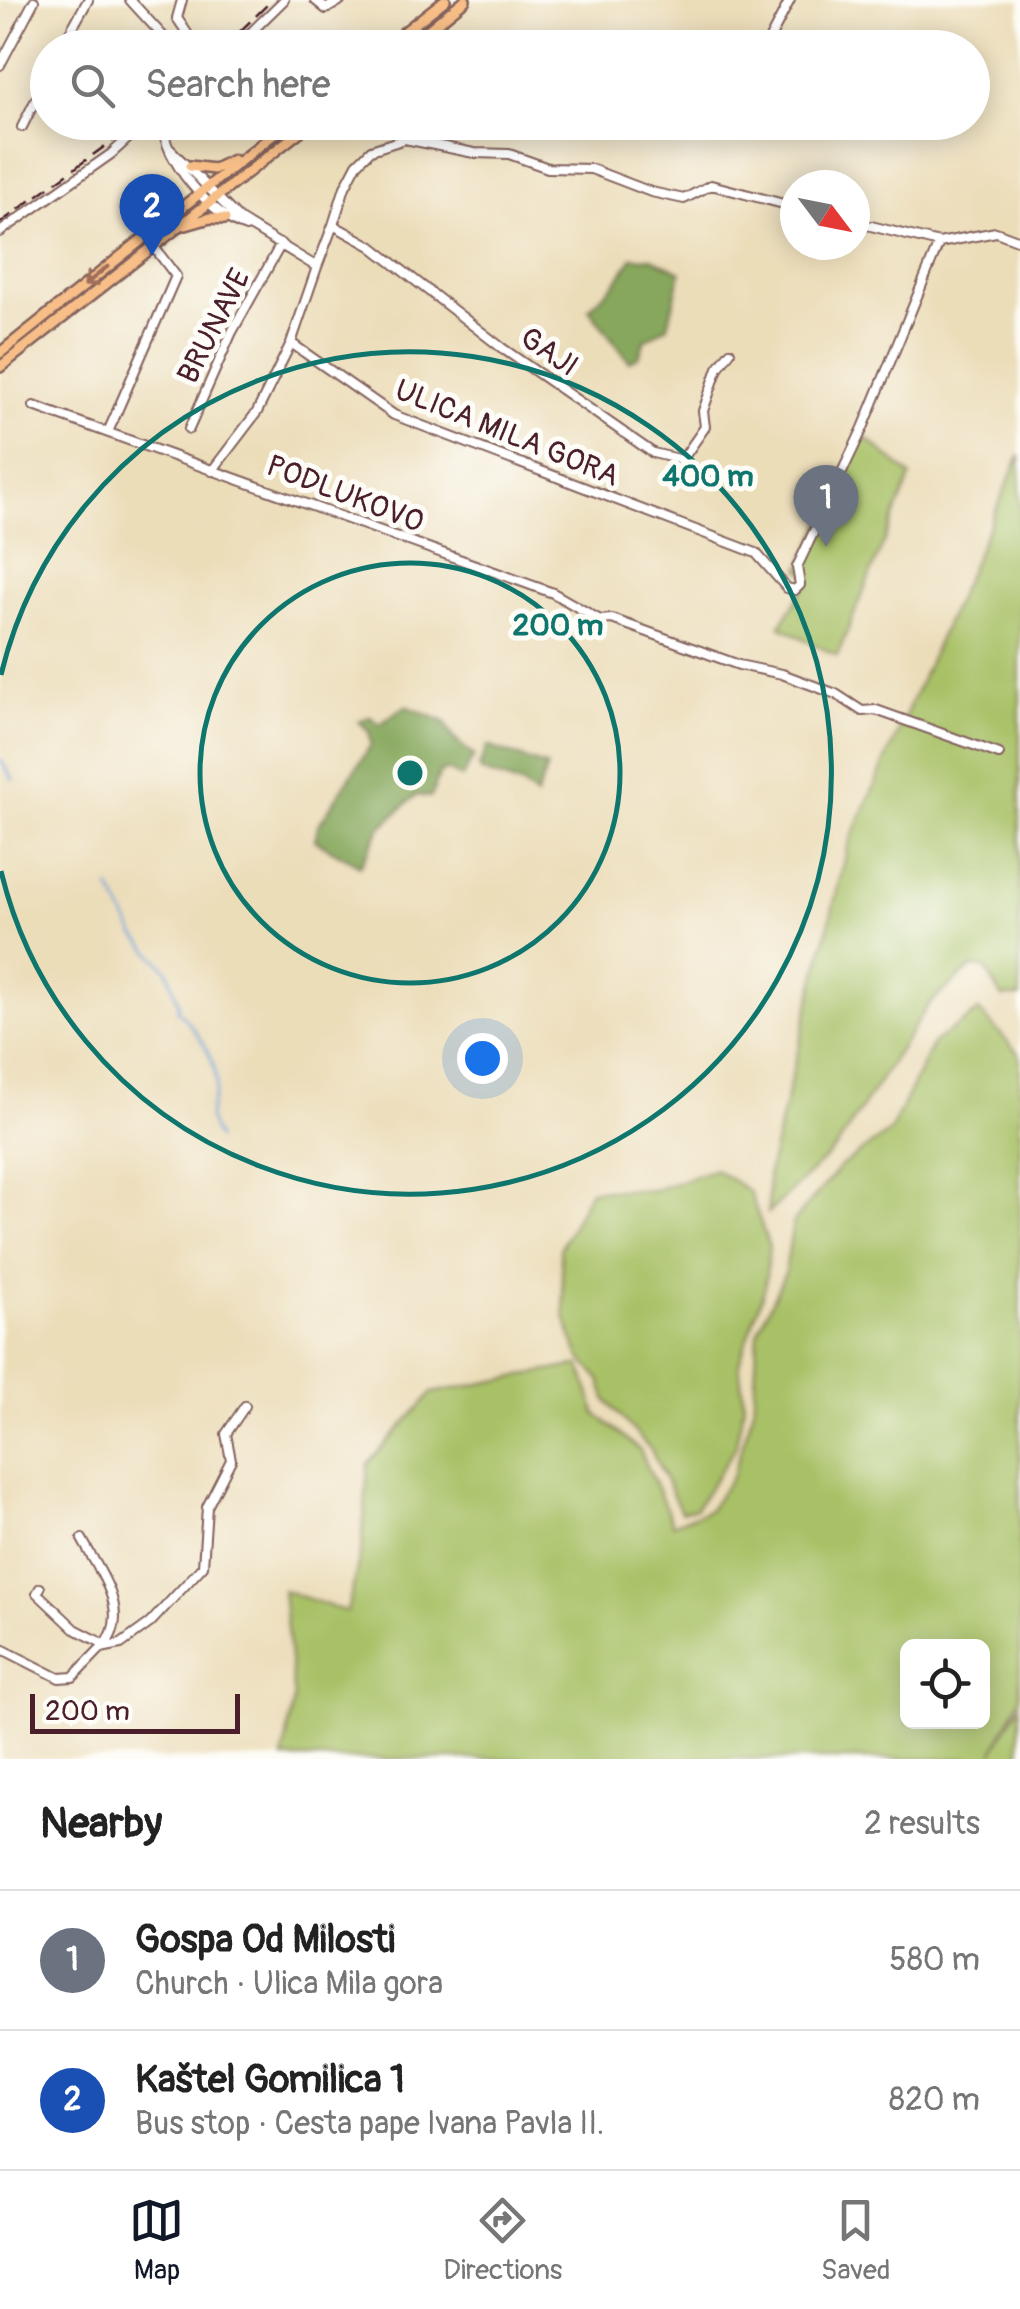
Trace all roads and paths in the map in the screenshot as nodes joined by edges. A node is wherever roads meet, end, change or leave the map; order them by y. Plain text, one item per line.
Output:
1 (88, 0) edge
2 (130, 0) edge
3 (182, 0) edge
4 (284, 0) edge
5 (315, 0) edge
6 (341, 0) edge
7 (444, 0) edge
8 (465, 0) edge
9 (790, 0) edge
10 (34, 2) edge
11 (72, 30) edge
12 (158, 30) edge
13 (186, 30) edge
14 (254, 30) edge
15 (406, 30) edge
16 (428, 30) edge
17 (775, 30) edge
18 (0, 65) edge
19 (30, 111) edge
20 (22, 127) dead end
21 (126, 140) edge
22 (167, 140) edge
23 (266, 140) edge
24 (289, 140) edge
25 (402, 140) edge
26 (410, 140) edge
27 (170, 149) junction
28 (245, 157) junction
29 (190, 166) junction
30 (204, 190) junction
31 (213, 200) junction
32 (780, 202) edge
33 (225, 220) junction
34 (333, 225) junction
35 (870, 226) edge
36 (179, 228) junction
37 (253, 229) junction
38 (0, 232) edge
39 (1020, 241) edge
40 (939, 243) junction
41 (281, 244) junction
42 (154, 247) junction
43 (317, 267) junction
44 (290, 343) junction
45 (730, 352) dead end
46 (0, 353) edge
47 (0, 366) edge
48 (34, 406) dead end
49 (188, 429) dead end
50 (108, 432) junction
51 (212, 471) junction
52 (999, 754) dead end
53 (245, 1406) dead end
54 (82, 1540) dead end
55 (40, 1588) dead end
56 (104, 1647) junction
57 (0, 1648) edge

1 - 11 street
2 - 12 street
3 - 13 street
4 - 14 street
5 - 6 street
7 - 15 main road
8 - 16 main road
9 - 17 street
10 - 18 street
19 - 20 street
21 - 38 street
22 - 27 street
23 - 28 main road
24 - 31 main road
25 - 34 street
26 - 32 street
27 - 29 street
27 - 30 street
28 - 29 main road
28 - 30 main road
29 - 30 street
30 - 31 street
30 -> 46 main road
31 - 33 street
31 - 36 main road
31 - 37 street
33 - 36 main road
33 - 37 street
34 - 43 street
34 - 45 street, GAJI
35 - 40 street
36 - 42 main road
37 - 41 street
39 - 40 street
40 - 44 street, ULICA MILA GORA
41 - 43 street
41 - 49 street, BRUNAVE
42 - 47 main road
42 - 50 street
43 - 44 street
44 - 51 street, PODLUKOVO
48 - 50 street
50 - 51 street
51 - 52 street, PODLUKOVO
53 - 56 street
54 - 56 street
55 - 56 street
56 - 57 street

